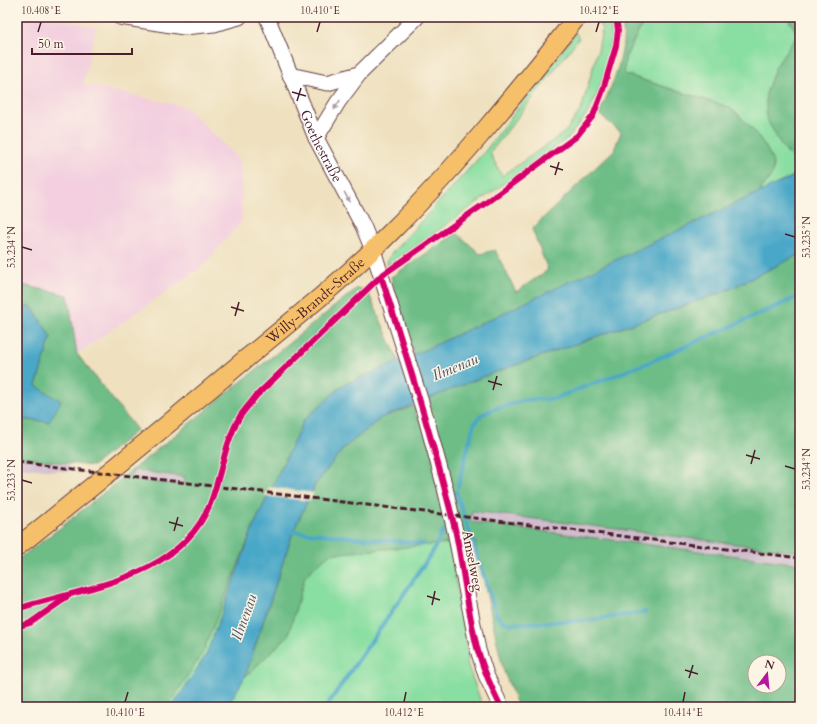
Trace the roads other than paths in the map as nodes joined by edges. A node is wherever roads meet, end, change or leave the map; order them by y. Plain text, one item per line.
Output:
1 (120, 17) edge
2 (239, 17) edge
3 (267, 17) edge
4 (416, 17) edge
5 (577, 17) edge
6 (360, 74) junction
7 (290, 75) junction
8 (316, 138) junction
9 (373, 250) junction
10 (17, 547) edge
11 (501, 707) edge

1 - 2 street
3 - 7 street, Goethestraße
4 - 6 street
5 - 9 main road, Willy-Brandt-Straße
6 - 7 street
6 -> 8 street
7 - 8 street, Goethestraße
8 -> 9 street, Goethestraße
9 - 10 main road, Willy-Brandt-Straße
9 - 11 street, Amselweg

